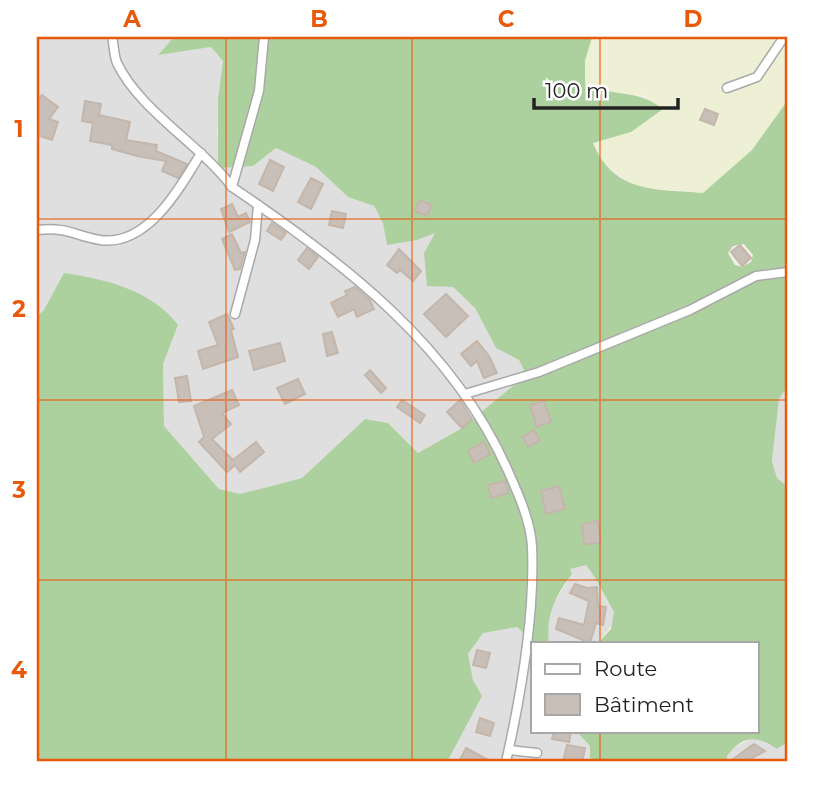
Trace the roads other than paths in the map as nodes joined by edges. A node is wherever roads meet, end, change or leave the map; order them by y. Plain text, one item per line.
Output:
1 (112, 37) edge
2 (264, 37) edge
3 (784, 37) edge
4 (727, 88) dead end
5 (201, 153) junction
6 (232, 187) junction
7 (258, 205) junction
8 (37, 230) edge
9 (788, 272) edge
10 (235, 314) dead end
11 (465, 394) junction
12 (509, 750) junction
13 (537, 752) dead end
14 (506, 762) edge

1 - 5 street
2 - 6 street
3 - 4 street
5 - 6 street
5 - 8 street
6 - 7 street
7 - 10 street
7 - 11 street
9 - 11 street
11 - 12 street
12 - 13 street
12 - 14 street

